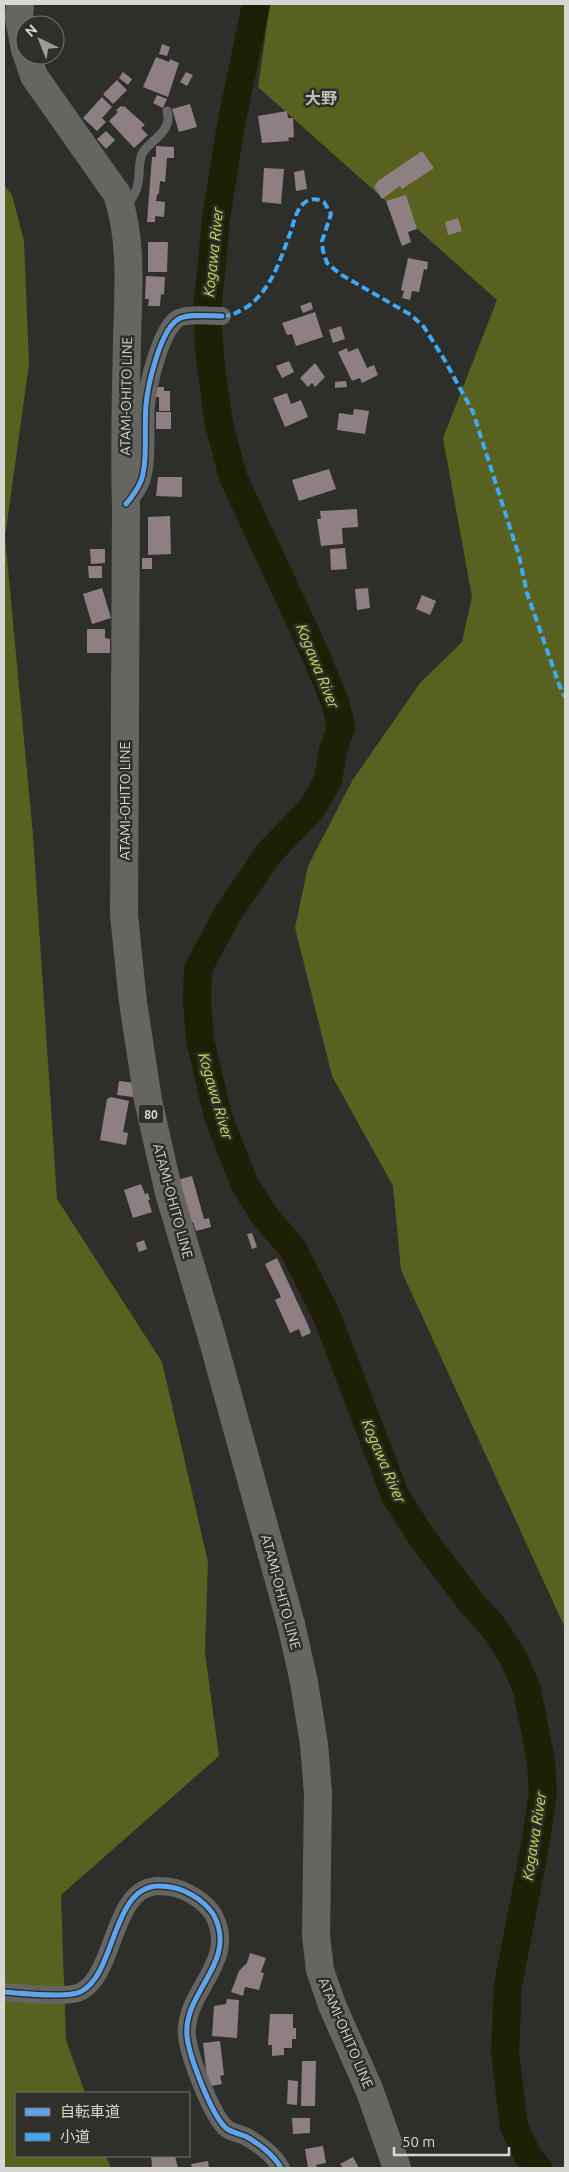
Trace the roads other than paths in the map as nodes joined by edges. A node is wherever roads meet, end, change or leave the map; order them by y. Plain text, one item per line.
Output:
1 (30, 65) edge
2 (167, 111) dead end
3 (123, 211) junction
4 (222, 316) dead end
5 (126, 504) junction
6 (4, 1992) edge
7 (281, 2168) edge
8 (398, 2168) edge

1 - 3 main road, ATAMI-OHITO LINE / 80
2 - 3 lane
3 - 5 main road, ATAMI-OHITO LINE / 80
4 - 5 street
5 - 8 main road, ATAMI-OHITO LINE / 80
6 - 7 street

